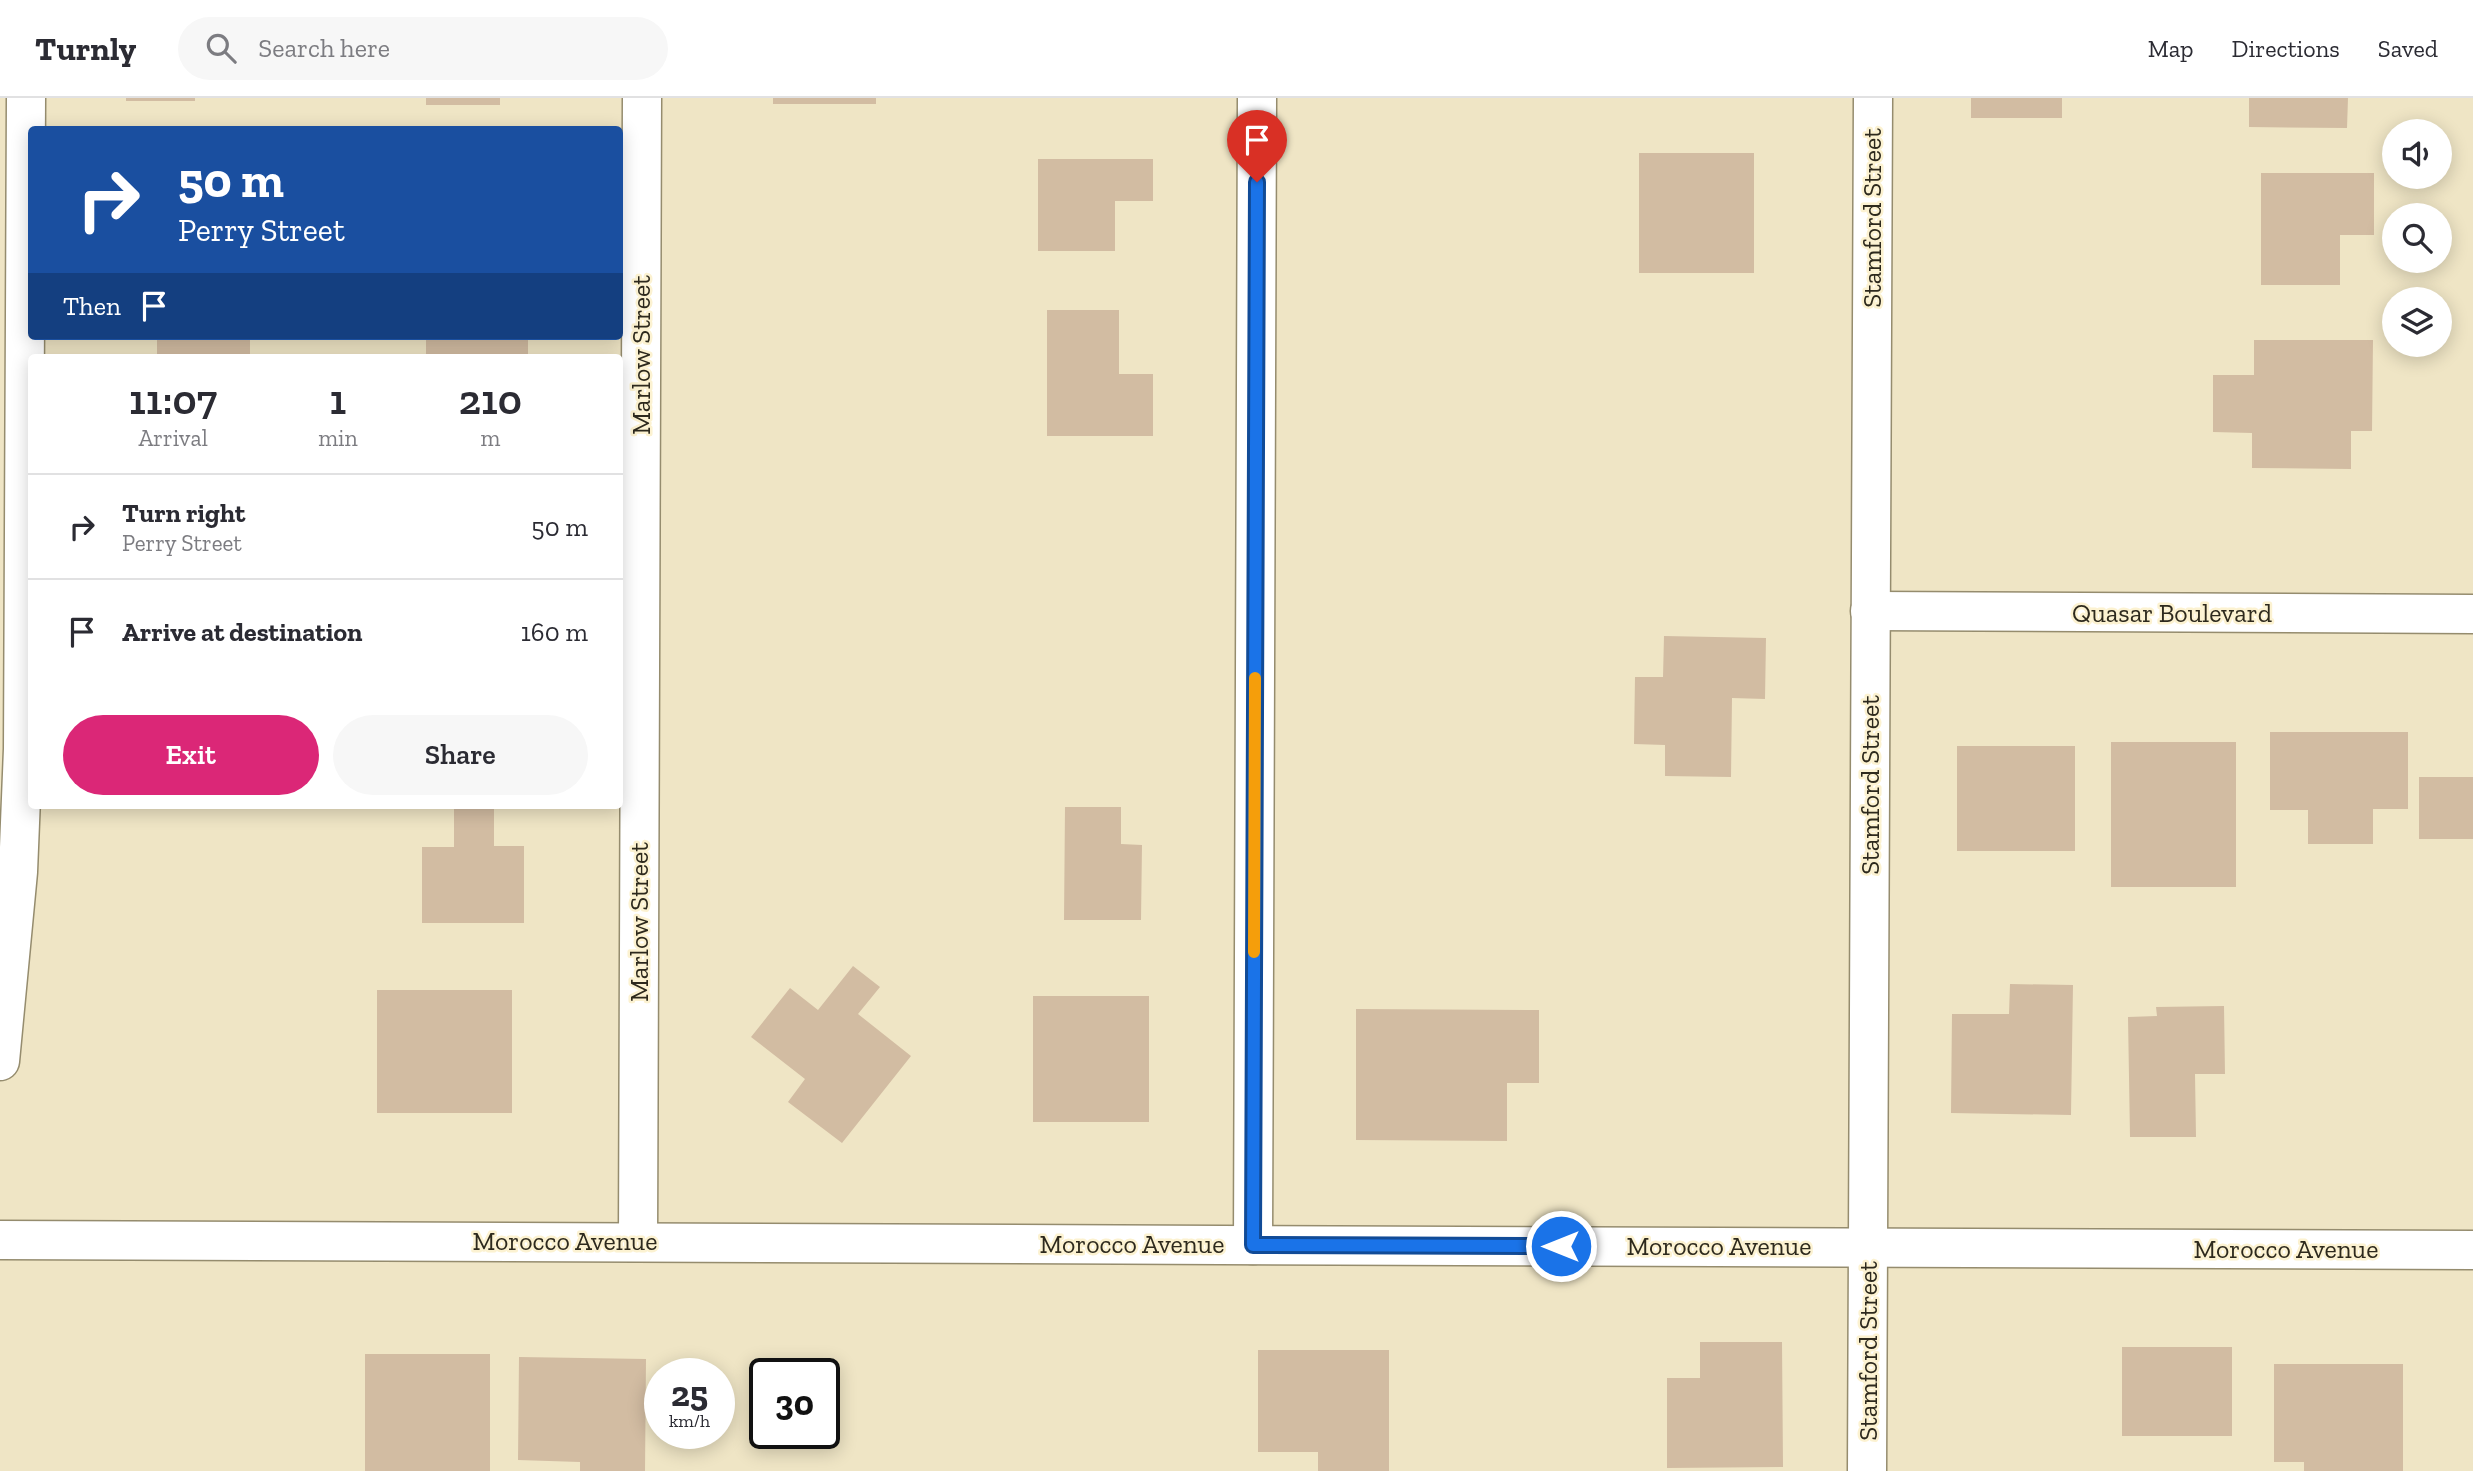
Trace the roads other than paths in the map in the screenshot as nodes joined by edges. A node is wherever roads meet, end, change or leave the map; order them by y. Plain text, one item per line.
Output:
1 (26, 98) edge
2 (642, 98) edge
3 (1257, 98) edge
4 (1873, 98) edge
5 (1870, 611) junction
6 (2473, 614) edge
7 (0, 1061) edge
8 (0, 1240) edge
9 (638, 1242) junction
10 (1253, 1245) junction
11 (1868, 1247) junction
12 (2473, 1250) edge
13 (1867, 1471) edge

1 - 7 street
2 - 9 street, Marlow Street
3 - 10 street
4 - 5 street, Stamford Street
5 - 6 street, Quasar Boulevard
5 - 11 street, Stamford Street
8 - 9 street, Morocco Avenue
9 - 10 street, Morocco Avenue
10 - 11 street, Morocco Avenue
11 - 12 street, Morocco Avenue
11 - 13 street, Stamford Street

